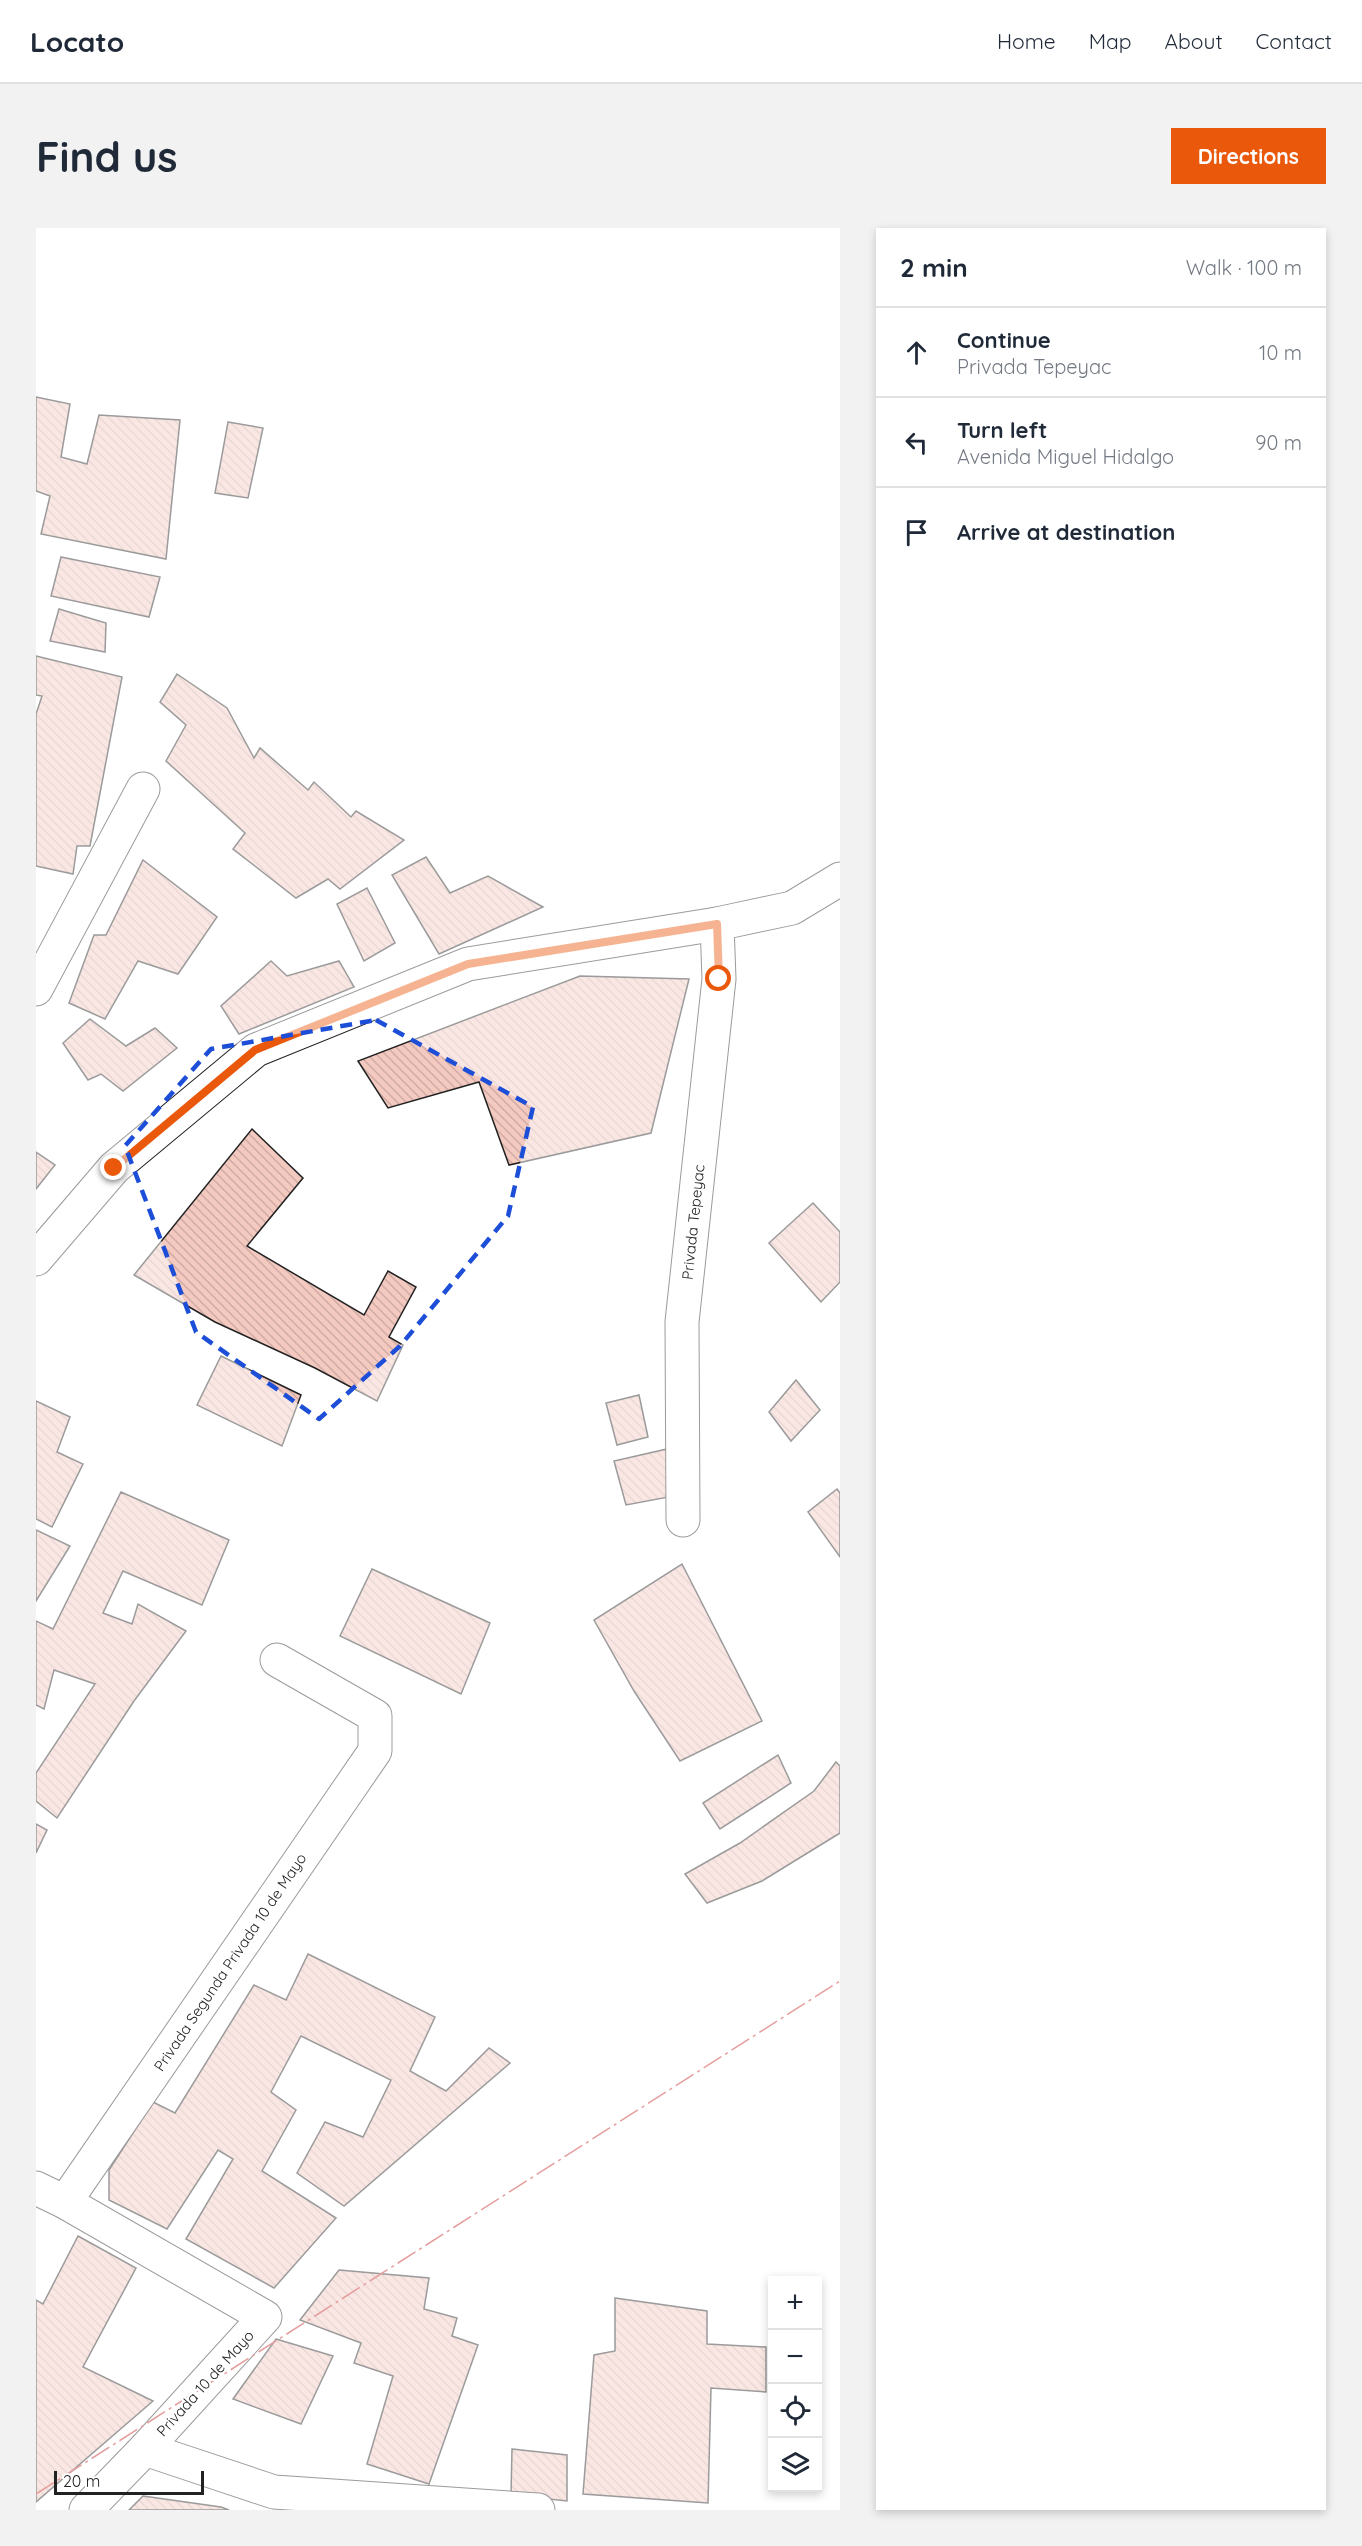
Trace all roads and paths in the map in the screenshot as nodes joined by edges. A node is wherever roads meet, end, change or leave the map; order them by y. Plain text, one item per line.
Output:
1 (143, 789) dead end
2 (840, 879) edge
3 (717, 924) junction
4 (36, 989) edge
5 (36, 1259) edge
6 (683, 1520) dead end
7 (277, 1660) dead end
8 (36, 2188) edge
9 (65, 2202) junction
10 (146, 2449) junction
11 (86, 2510) edge
12 (538, 2510) edge

1 - 4 street
2 - 3 street
3 - 5 street
3 - 6 street, Privada Tepeyac
7 - 9 street, Privada Segunda Privada 10 de Mayo
8 - 9 street
9 - 10 street, Privada 10 de Mayo
10 - 11 street, Privada 10 de Mayo
10 - 12 street, Privada 10 de Mayo

